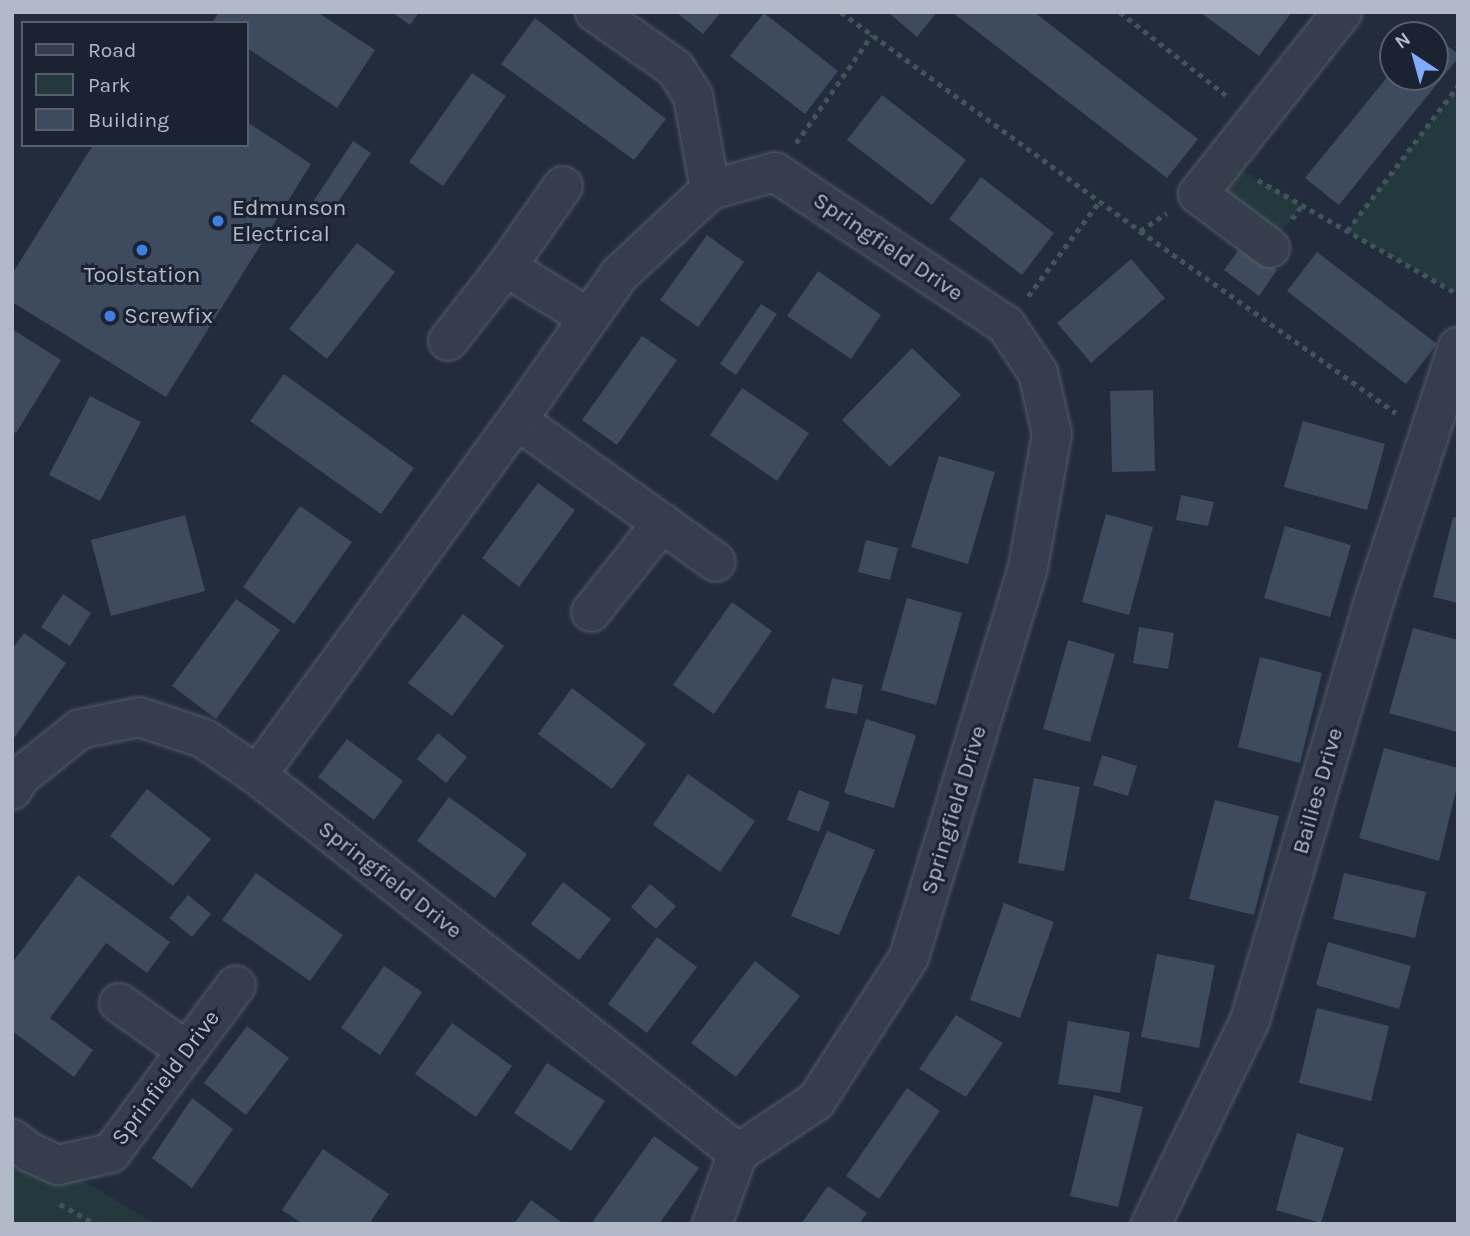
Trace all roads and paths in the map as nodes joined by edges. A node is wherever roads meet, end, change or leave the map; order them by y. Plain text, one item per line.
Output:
1 (595, 12) edge
2 (841, 12) edge
3 (1120, 12) edge
4 (1342, 12) edge
5 (873, 35) junction
6 (1458, 86) edge
7 (1256, 119) junction
8 (1224, 160) junction
9 (775, 173) junction
10 (563, 186) dead end
11 (710, 190) junction
12 (1198, 194) junction
13 (1099, 202) junction
14 (1140, 231) junction
15 (1347, 231) junction
16 (1270, 248) dead end
17 (506, 267) junction
18 (1458, 294) edge
19 (589, 318) junction
20 (1006, 325) junction
21 (448, 341) dead end
22 (1458, 347) edge
23 (517, 420) junction
24 (1430, 437) junction
25 (662, 523) junction
26 (716, 562) dead end
27 (591, 612) dead end
28 (257, 775) junction
29 (12, 790) edge
30 (236, 985) dead end
31 (119, 1003) dead end
32 (187, 1051) junction
33 (12, 1139) edge
34 (738, 1153) junction
35 (712, 1224) edge
36 (1151, 1224) edge

1 - 11 street
2 - 5 path
3 - 7 path
4 - 7 street
5 - 9 path
5 - 13 path
6 - 15 path
7 - 8 street
8 - 12 street
8 - 15 path
9 - 11 street
9 - 20 street, Springfield Drive
10 - 17 street
11 - 19 street
12 - 14 path
12 - 16 street
13 - 14 path
13 - 20 path
14 - 24 path
15 - 18 path
17 - 19 street
17 - 21 street
19 - 23 street
20 - 34 street, Springfield Drive
22 - 24 street, Bailies Drive
23 - 25 street
23 - 28 street
24 - 36 street, Bailies Drive
25 - 26 street
25 - 27 street
28 - 29 street, Springfield Drive
28 - 34 street, Springfield Drive
30 - 32 street, Sprinfield Drive
31 - 32 street
32 - 33 street, Sprinfield Drive
34 - 35 street

